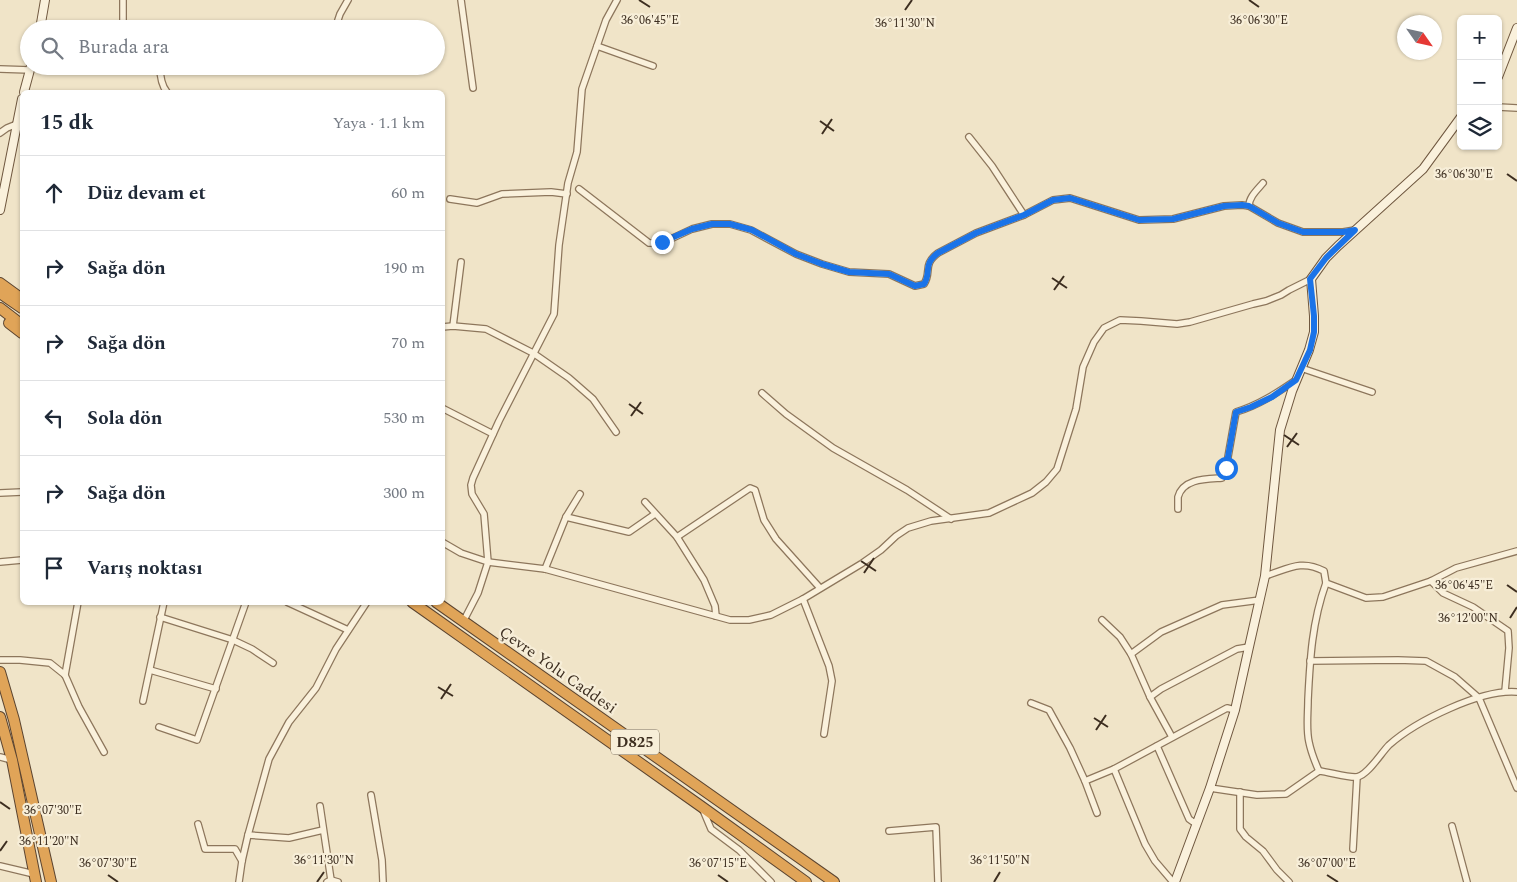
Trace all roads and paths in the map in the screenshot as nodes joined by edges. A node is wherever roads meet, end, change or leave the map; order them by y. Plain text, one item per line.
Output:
1 (46, 0) edge
2 (123, 0) edge
3 (348, 0) edge
4 (461, 0) edge
5 (617, 0) edge
6 (42, 20) edge
7 (122, 20) edge
8 (338, 20) edge
9 (1517, 28) edge
10 (597, 46) junction
11 (653, 66) dead end
12 (1502, 67) edge
13 (0, 68) edge
14 (20, 68) edge
15 (28, 75) edge
16 (160, 75) edge
17 (473, 88) dead end
18 (24, 90) edge
19 (166, 90) edge
20 (1502, 107) edge
21 (1517, 108) edge
22 (20, 109) edge
23 (1457, 123) edge
24 (17, 124) junction
25 (0, 133) edge
26 (969, 137) dead end
27 (1263, 183) dead end
28 (579, 189) dead end
29 (566, 194) junction
30 (450, 199) dead end
31 (1249, 206) junction
32 (0, 210) edge
33 (1024, 215) junction
34 (1355, 230) junction
35 (460, 262) dead end
36 (1310, 279) junction
37 (0, 284) edge
38 (0, 293) edge
39 (20, 298) edge
40 (20, 307) edge
41 (0, 308) edge
42 (0, 317) edge
43 (20, 323) edge
44 (453, 326) junction
45 (445, 327) edge
46 (20, 332) edge
47 (533, 354) junction
48 (1301, 368) junction
49 (1296, 380) junction
50 (1372, 392) dead end
51 (762, 393) dead end
52 (445, 410) edge
53 (616, 432) dead end
54 (493, 434) junction
55 (20, 492) edge
56 (0, 493) edge
57 (580, 494) dead end
58 (645, 502) dead end
59 (1178, 509) dead end
60 (655, 514) junction
61 (566, 517) junction
62 (951, 518) junction
63 (676, 537) junction
64 (445, 544) edge
65 (1517, 551) edge
66 (20, 560) edge
67 (0, 562) edge
68 (488, 562) junction
69 (545, 569) junction
70 (1265, 576) junction
71 (1430, 581) junction
72 (1326, 583) junction
73 (820, 588) junction
74 (803, 599) junction
75 (1260, 600) junction
76 (77, 605) edge
77 (163, 605) edge
78 (245, 605) edge
79 (294, 605) edge
80 (365, 605) edge
81 (416, 605) edge
82 (440, 605) edge
83 (716, 616) junction
84 (160, 617) junction
85 (1102, 620) dead end
86 (463, 622) junction
87 (348, 630) junction
88 (233, 640) junction
89 (1250, 647) junction
90 (1131, 654) junction
91 (0, 660) edge
92 (1310, 661) junction
93 (273, 662) dead end
94 (150, 670) junction
95 (0, 672) edge
96 (65, 675) junction
97 (216, 689) junction
98 (1505, 691) junction
99 (1517, 692) edge
100 (1150, 697) junction
101 (1479, 698) junction
102 (143, 701) dead end
103 (1031, 703) dead end
104 (1235, 710) junction
105 (0, 716) edge
106 (159, 727) dead end
107 (824, 734) dead end
108 (1172, 737) junction
109 (1157, 746) junction
110 (104, 752) dead end
111 (0, 757) edge
112 (12, 760) junction
113 (1114, 769) junction
114 (1320, 771) junction
115 (1357, 777) junction
116 (1085, 781) junction
117 (1210, 788) junction
118 (1517, 788) edge
119 (1240, 792) junction
120 (371, 795) dead end
121 (320, 806) dead end
122 (702, 807) junction
123 (1096, 813) dead end
124 (198, 824) dead end
125 (1196, 824) junction
126 (1452, 826) dead end
127 (323, 830) junction
128 (889, 832) dead end
129 (248, 835) junction
130 (1353, 849) dead end
131 (242, 861) junction
132 (0, 866) edge
133 (35, 878) edge
134 (329, 881) edge
135 (51, 882) edge
136 (240, 882) edge
137 (338, 882) edge
138 (383, 882) edge
139 (771, 882) edge
140 (806, 882) edge
141 (834, 882) edge
142 (938, 882) edge
143 (1174, 882) edge
144 (1289, 882) edge
145 (1467, 882) edge

1 - 6 street
2 - 7 street
3 - 8 street
4 - 17 street
5 - 10 street
9 - 12 street
10 - 11 street
10 - 29 street
13 - 14 street
15 - 18 street
16 - 19 street
20 - 21 street
22 - 24 street
23 - 34 street
24 - 25 street
24 - 32 street
26 - 33 street
27 - 31 street
28 - 33 street
29 - 30 street
29 - 47 street
31 - 33 street
31 - 34 street
34 - 36 street
35 - 44 street
36 - 48 street
36 - 62 street
37 - 39 highway
38 - 40 highway
41 - 43 highway
42 - 46 highway
44 - 45 street
44 - 47 street
47 - 53 street
47 - 54 street
48 - 49 street
48 - 50 street
49 - 59 street
49 - 70 street
51 - 62 street
52 - 54 street
54 - 68 street
55 - 56 street
57 - 61 street
58 - 60 street
60 - 61 street
60 - 63 street
61 - 69 street
62 - 73 street
63 - 73 street
63 - 83 street
64 - 68 street
65 - 71 street
66 - 67 street
68 - 69 street
68 - 86 street
69 - 83 street
70 - 72 street
70 - 75 street
71 - 72 street
71 - 98 street
72 - 92 street
73 - 74 street
74 - 83 street
74 - 107 street
75 - 89 street
75 - 90 street
76 - 96 street
77 - 84 street
78 - 88 street
79 - 87 street
80 - 87 street
81 - 122 highway, Çevre Yolu Caddesi / D825
82 - 86 highway, Çevre Yolu Caddesi / D825
84 - 88 street
84 - 94 street
85 - 90 street
86 - 141 highway, Çevre Yolu Caddesi / D825
87 - 129 street
88 - 93 street
88 - 97 street
89 - 100 street
89 - 104 street
90 - 100 street
91 - 96 street
92 - 101 street
92 - 114 street
94 - 97 street
94 - 102 street
95 - 135 highway
96 - 110 street
97 - 106 street
98 - 99 street
98 - 101 street
100 - 108 street
101 - 115 street
101 - 118 street
103 - 116 street
104 - 108 street
104 - 117 street
105 - 112 highway
108 - 109 street
109 - 113 street
109 - 125 street
111 - 112 street
112 - 133 highway
113 - 116 street
113 - 143 street
114 - 115 street
114 - 119 street
115 - 130 street
116 - 123 street
117 - 119 street
117 - 125 street
119 - 144 street
120 - 138 street
121 - 127 street
122 - 139 street
122 - 140 highway, Çevre Yolu Caddesi / D825
124 - 131 street
125 - 143 street
126 - 145 street
127 - 129 street
127 - 134 street
128 - 142 street
129 - 131 street
131 - 136 street
132 - 133 street
134 - 137 street

